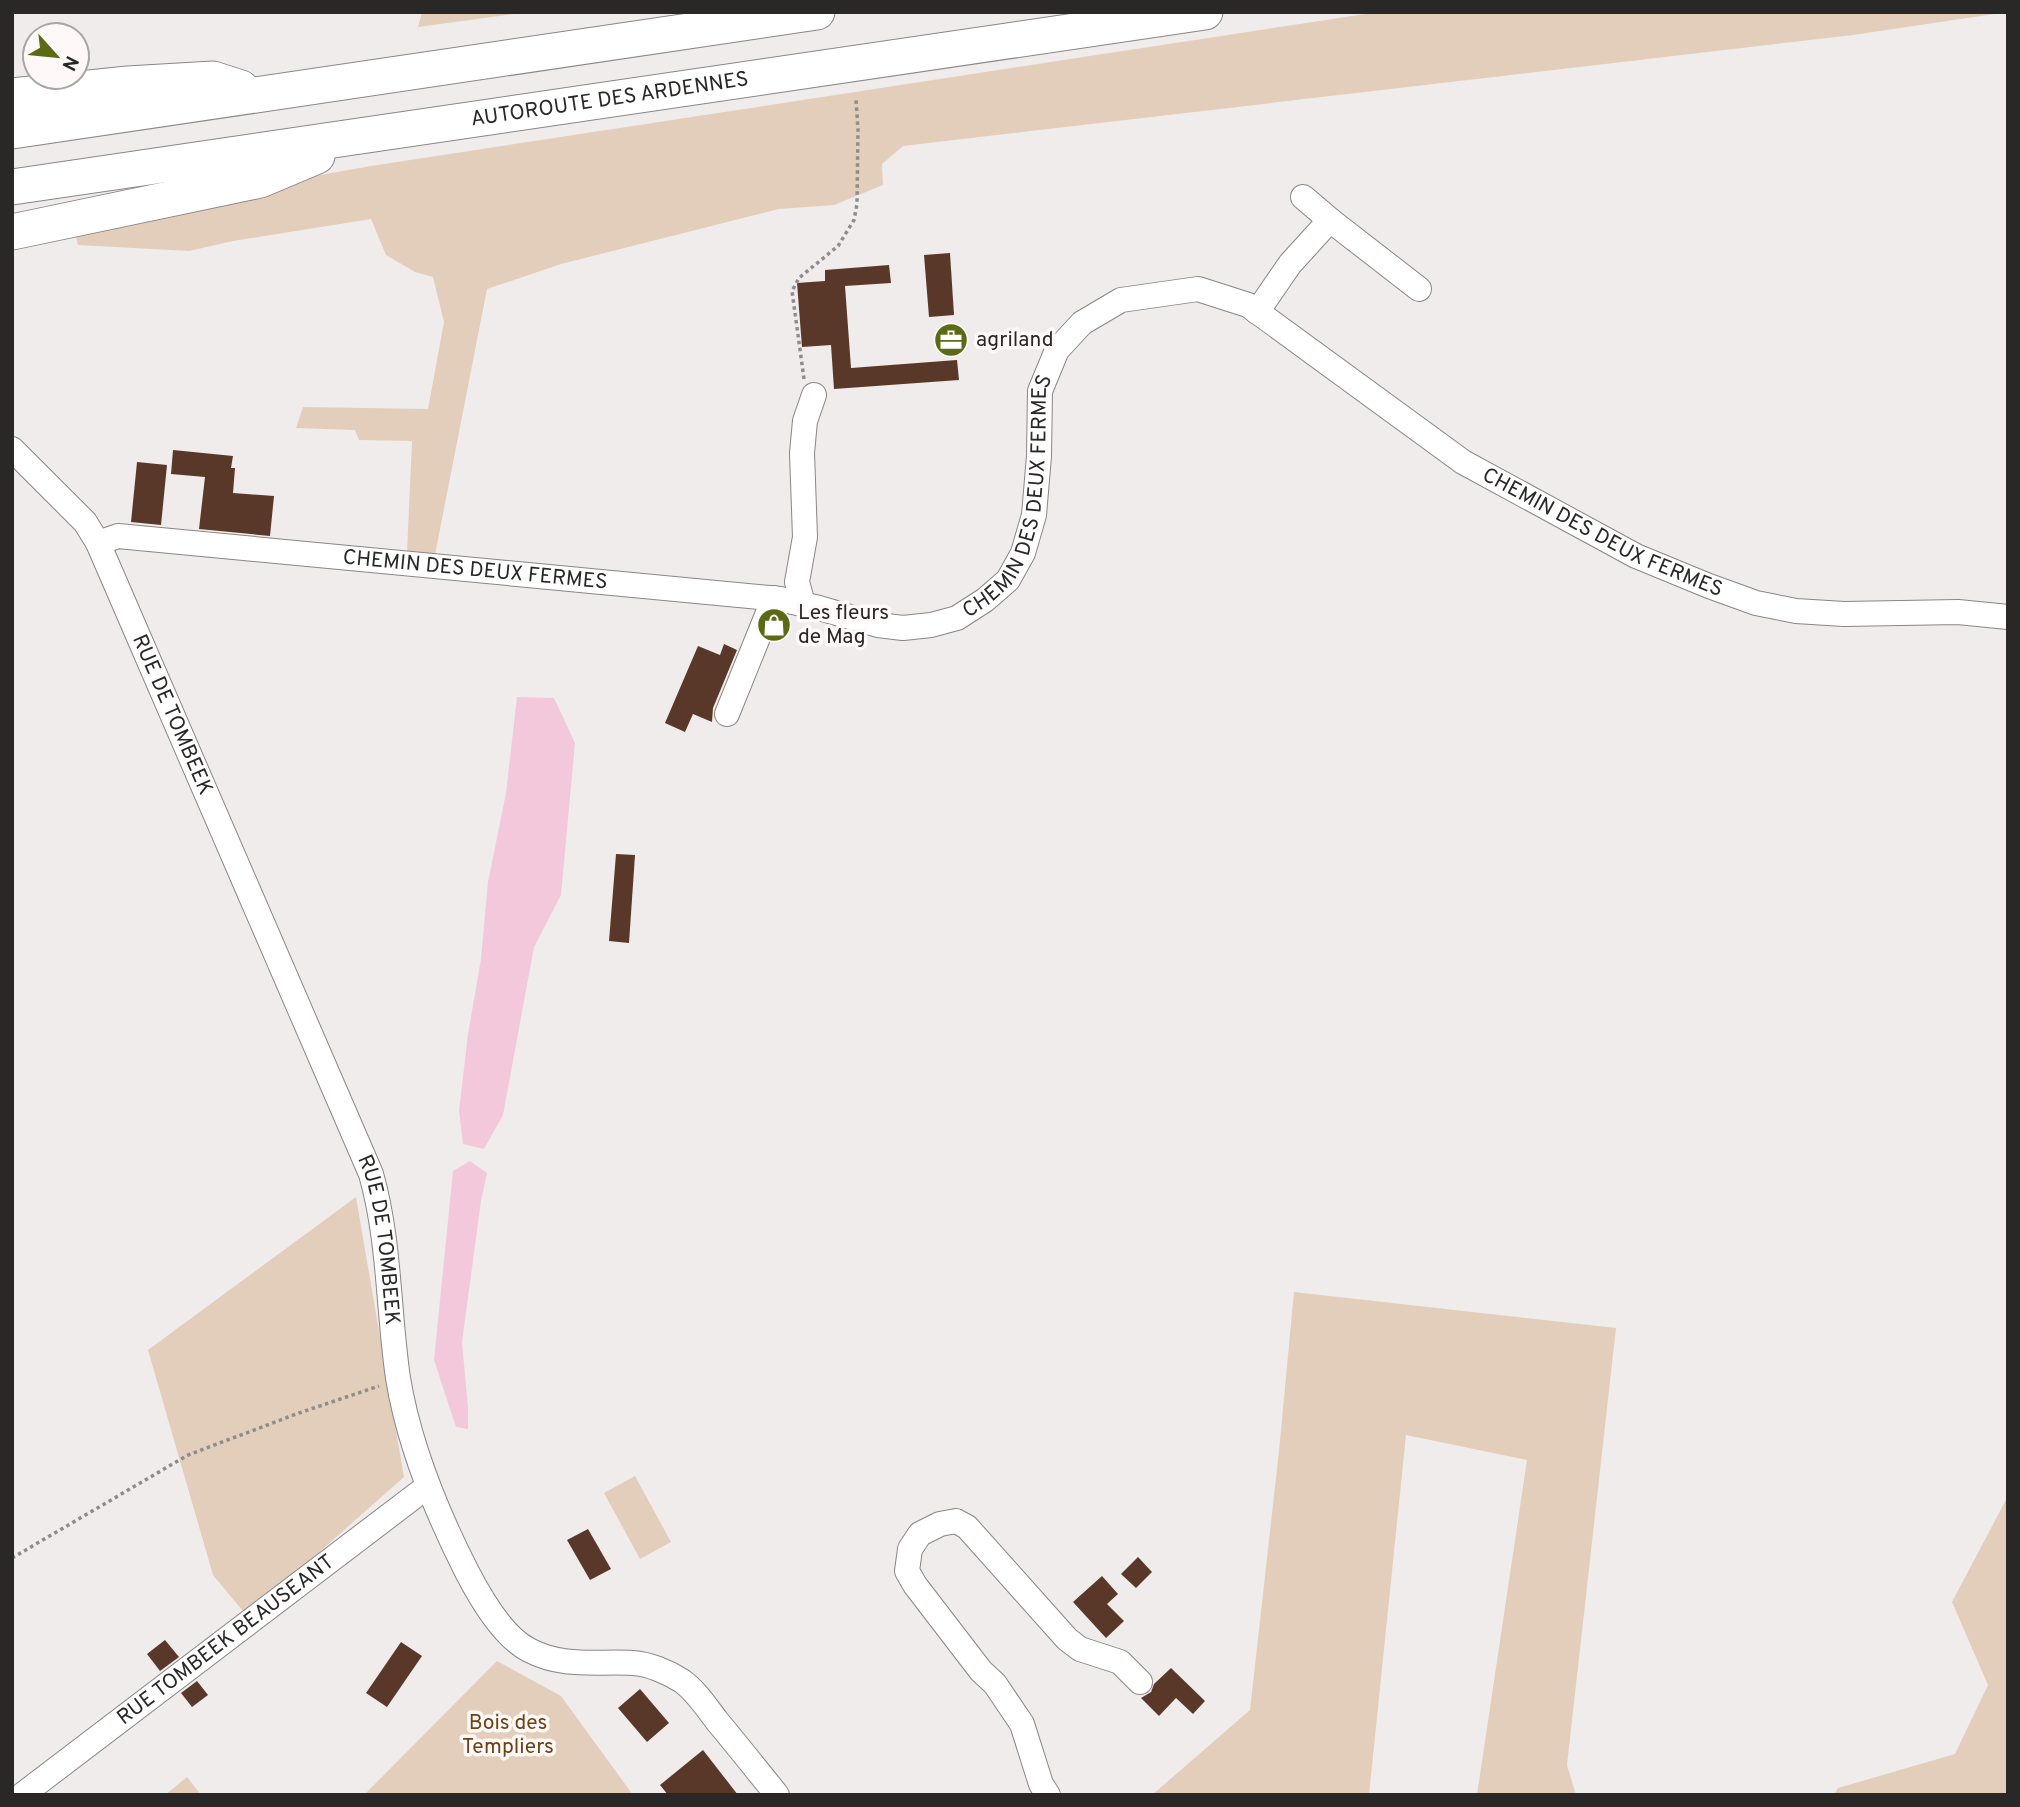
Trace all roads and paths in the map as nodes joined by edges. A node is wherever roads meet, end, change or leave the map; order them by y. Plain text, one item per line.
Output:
1 (817, 12) edge
2 (1205, 12) edge
3 (264, 95) junction
4 (12, 96) edge
5 (856, 100) dead end
6 (12, 131) edge
7 (365, 136) junction
8 (12, 187) edge
9 (1303, 197) dead end
10 (1330, 220) junction
11 (12, 232) edge
12 (1419, 289) dead end
13 (1257, 312) junction
14 (803, 370) dead end
15 (814, 395) dead end
16 (12, 449) edge
17 (98, 543) junction
18 (774, 598) junction
19 (803, 604) junction
20 (2008, 617) edge
21 (727, 714) dead end
22 (399, 1379) junction
23 (428, 1486) junction
24 (12, 1558) edge
25 (1140, 1682) dead end
26 (22, 1795) edge
27 (777, 1795) edge
28 (1048, 1795) edge

1 - 3 highway
2 - 7 highway, AUTOROUTE DES ARDENNES
3 - 4 highway
3 - 6 highway
5 - 14 path
7 - 8 highway, AUTOROUTE DES ARDENNES
7 - 11 highway
9 - 10 street
10 - 12 street
10 - 13 street
13 - 19 street, CHEMIN DES DEUX FERMES
13 - 20 street, CHEMIN DES DEUX FERMES
15 - 19 street
16 - 17 street, RUE DE TOMBEEK
17 - 18 street, CHEMIN DES DEUX FERMES
17 - 22 street, RUE DE TOMBEEK
18 - 19 street, CHEMIN DES DEUX FERMES
18 - 21 street
22 - 23 street, RUE DE TOMBEEK
22 - 24 path
23 - 26 street, RUE TOMBEEK BEAUSEANT
23 - 27 street, RUE DE TOMBEEK
25 - 28 street

